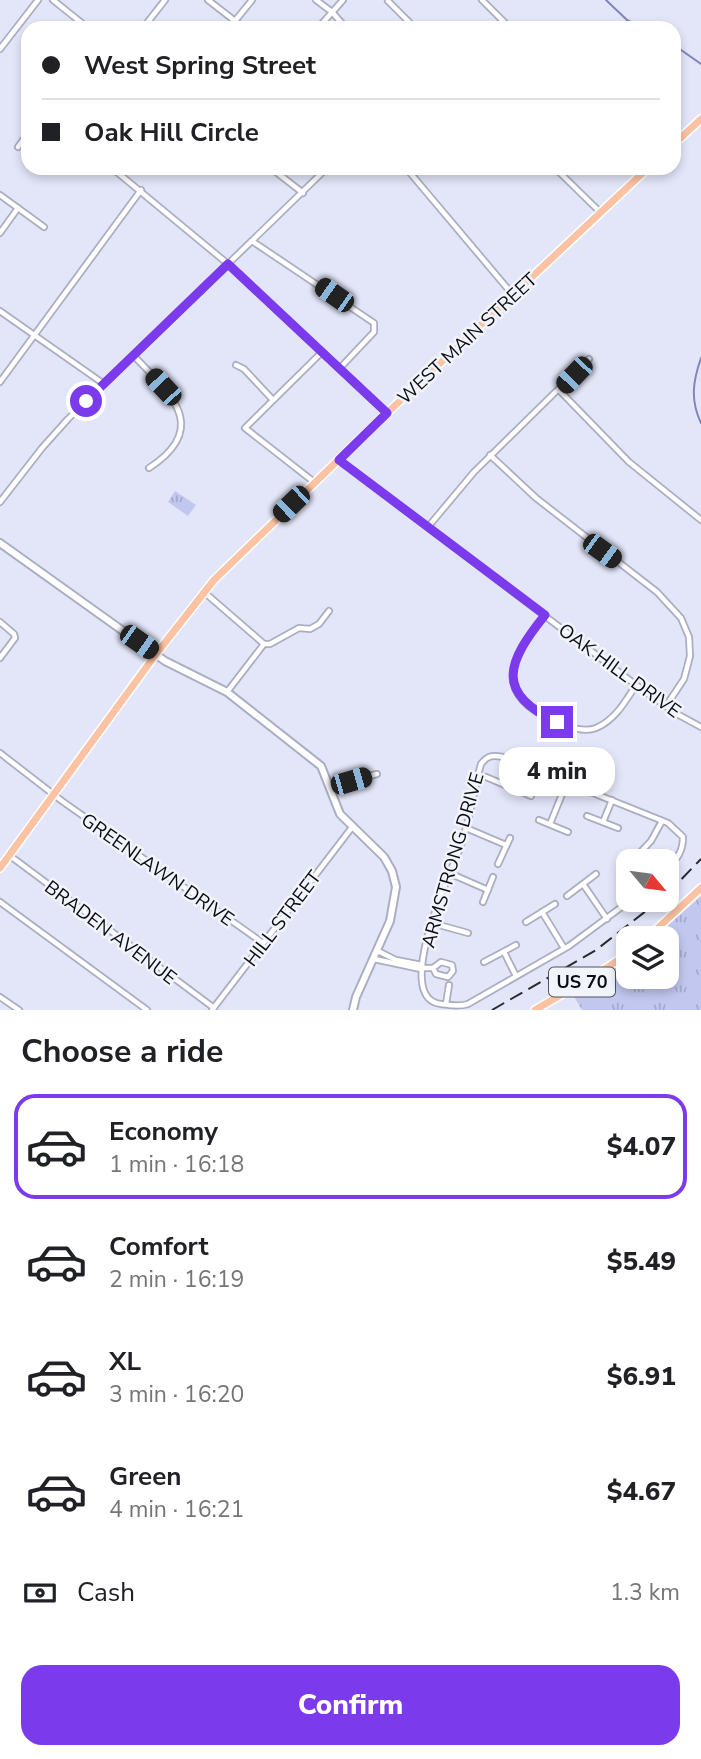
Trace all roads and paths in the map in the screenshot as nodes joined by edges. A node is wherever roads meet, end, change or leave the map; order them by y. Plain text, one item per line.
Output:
1 (38, 0) edge
2 (53, 0) edge
3 (165, 0) edge
4 (208, 0) edge
5 (252, 0) edge
6 (317, 0) edge
7 (342, 0) edge
8 (482, 0) edge
9 (387, 1) edge
10 (332, 12) junction
11 (22, 21) edge
12 (79, 21) edge
13 (149, 21) edge
14 (234, 21) joint
15 (324, 21) edge
16 (340, 21) edge
17 (408, 21) edge
18 (503, 21) edge
19 (21, 22) edge
20 (0, 49) edge
21 (701, 119) edge
22 (681, 138) edge
23 (21, 142) edge
24 (18, 146) dead end
25 (121, 175) edge
26 (280, 175) edge
27 (320, 175) edge
28 (412, 175) edge
29 (562, 175) edge
30 (640, 175) edge
31 (141, 190) junction
32 (303, 193) junction
33 (0, 195) edge
34 (18, 208) junction
35 (600, 212) junction
36 (44, 227) dead end
37 (0, 233) edge
38 (253, 241) junction
39 (228, 264) junction
40 (513, 295) junction
41 (0, 311) edge
42 (35, 335) junction
43 (322, 352) junction
44 (134, 356) junction
45 (589, 359) dead end
46 (236, 365) dead end
47 (340, 368) junction
48 (0, 382) edge
49 (104, 384) junction
50 (559, 390) junction
51 (273, 400) junction
52 (387, 413) junction
53 (490, 455) junction
54 (339, 460) junction
55 (149, 468) dead end
56 (314, 482) junction
57 (0, 502) edge
58 (701, 520) edge
59 (428, 527) junction
60 (0, 543) edge
61 (204, 592) junction
62 (329, 611) dead end
63 (545, 615) junction
64 (0, 622) edge
65 (264, 644) junction
66 (156, 654) junction
67 (0, 659) edge
68 (636, 685) junction
69 (227, 692) junction
70 (666, 706) junction
71 (701, 727) edge
72 (0, 753) edge
73 (519, 763) junction
74 (377, 774) dead end
75 (486, 778) dead end
76 (567, 782) junction
77 (330, 786) junction
78 (508, 786) junction
79 (54, 794) junction
80 (531, 796) dead end
81 (612, 800) junction
82 (587, 816) dead end
83 (539, 820) dead end
84 (662, 821) junction
85 (603, 822) junction
86 (550, 824) junction
87 (353, 826) junction
88 (466, 828) junction
89 (618, 828) dead end
90 (568, 832) dead end
91 (510, 838) dead end
92 (506, 845) junction
93 (643, 849) edge
94 (9, 855) junction
95 (679, 855) edge
96 (498, 864) dead end
97 (0, 868) edge
98 (449, 873) junction
99 (596, 874) dead end
100 (494, 877) dead end
101 (583, 884) junction
102 (701, 888) edge
103 (488, 890) junction
104 (567, 896) dead end
105 (0, 902) edge
106 (483, 902) dead end
107 (555, 904) dead end
108 (542, 912) junction
109 (616, 912) edge
110 (607, 919) junction
111 (526, 922) dead end
112 (432, 923) junction
113 (660, 926) edge
114 (468, 933) dead end
115 (263, 943) junction
116 (516, 945) dead end
117 (564, 948) junction
118 (378, 951) junction
119 (504, 952) junction
120 (374, 959) junction
121 (484, 962) dead end
122 (616, 962) edge
123 (422, 967) junction
124 (433, 968) junction
125 (516, 976) junction
126 (449, 985) dead end
127 (0, 997) edge
128 (446, 1004) junction
129 (213, 1009) edge
130 (19, 1010) edge
131 (147, 1010) edge
132 (352, 1010) edge
133 (535, 1010) edge

1 - 11 street
2 - 12 street
3 - 13 street
4 - 14 street
5 - 14 street
6 - 10 street
7 - 10 street
8 - 18 street
9 - 17 street
10 - 15 street
10 - 16 street
19 - 20 street
21 - 22 main road
23 - 24 street
25 - 31 street
26 - 32 street
27 - 32 street
28 - 40 street
29 - 35 street
30 - 35 main road, WEST MAIN STREET
31 - 39 street
31 - 42 street
32 - 38 street
33 - 34 street
34 - 36 street
34 - 37 street
35 - 40 main road, WEST MAIN STREET
38 - 39 street
38 - 47 street
39 - 43 street
39 - 44 street
40 - 52 main road, WEST MAIN STREET
41 - 42 street
42 - 48 street
42 - 49 street
43 - 47 street
43 - 51 street
44 - 49 street
44 - 55 street
45 - 50 street
46 - 51 street
47 - 52 street
49 - 57 street
50 - 53 street
50 - 58 street
51 - 56 street
52 - 54 main road, WEST MAIN STREET
53 - 59 street
53 - 70 street
54 - 56 main road, WEST MAIN STREET
54 - 59 street, OAK HILL DRIVE
56 - 61 main road, WEST MAIN STREET
59 - 63 street, OAK HILL DRIVE
60 - 66 street
61 - 65 street
61 - 66 main road, WEST MAIN STREET
62 - 65 street
63 - 68 street, OAK HILL DRIVE
63 - 68 street
64 - 67 street
65 - 69 street
66 - 69 street
66 - 79 main road, WEST MAIN STREET
68 - 70 street, OAK HILL DRIVE
69 - 77 street
70 - 71 street, OAK HILL DRIVE
72 - 79 street, GREENLAWN DRIVE
73 - 76 street, ARMSTRONG DRIVE
73 - 78 street
73 - 88 street, ARMSTRONG DRIVE
74 - 77 street
75 - 78 street
76 - 81 street, ARMSTRONG DRIVE
76 - 86 street
77 - 87 street
78 - 80 street
79 - 94 main road, WEST MAIN STREET
79 - 115 street, GREENLAWN DRIVE
81 - 84 street, ARMSTRONG DRIVE
81 - 85 street
82 - 85 street
83 - 86 street
84 - 93 street
84 - 95 street, ARMSTRONG DRIVE
85 - 89 street
86 - 90 street
87 - 115 street, HILL STREET
87 - 118 street
88 - 92 street
88 - 98 street, ARMSTRONG DRIVE
91 - 92 street
92 - 96 street
94 - 97 main road, WEST MAIN STREET
94 - 129 street, BRADEN AVENUE
98 - 103 street
98 - 112 street, ARMSTRONG DRIVE
99 - 101 street
100 - 103 street
101 - 104 street
101 - 110 street
102 - 113 main road
103 - 106 street
105 - 131 street
107 - 108 street
108 - 111 street
108 - 117 street
109 - 110 street
110 - 117 street
112 - 114 street
112 - 123 street, ARMSTRONG DRIVE
115 - 129 street, HILL STREET
116 - 119 street
117 - 125 street
118 - 120 street
118 - 123 street, ARMSTRONG DRIVE
119 - 121 street
119 - 125 street
120 - 123 street, ARMSTRONG DRIVE
120 - 132 street
122 - 133 main road, US 70
123 - 124 street, ARMSTRONG DRIVE
123 - 128 street, ARMSTRONG DRIVE
124 - 124 street, ARMSTRONG DRIVE
125 - 128 street
126 - 128 street
127 - 130 street

